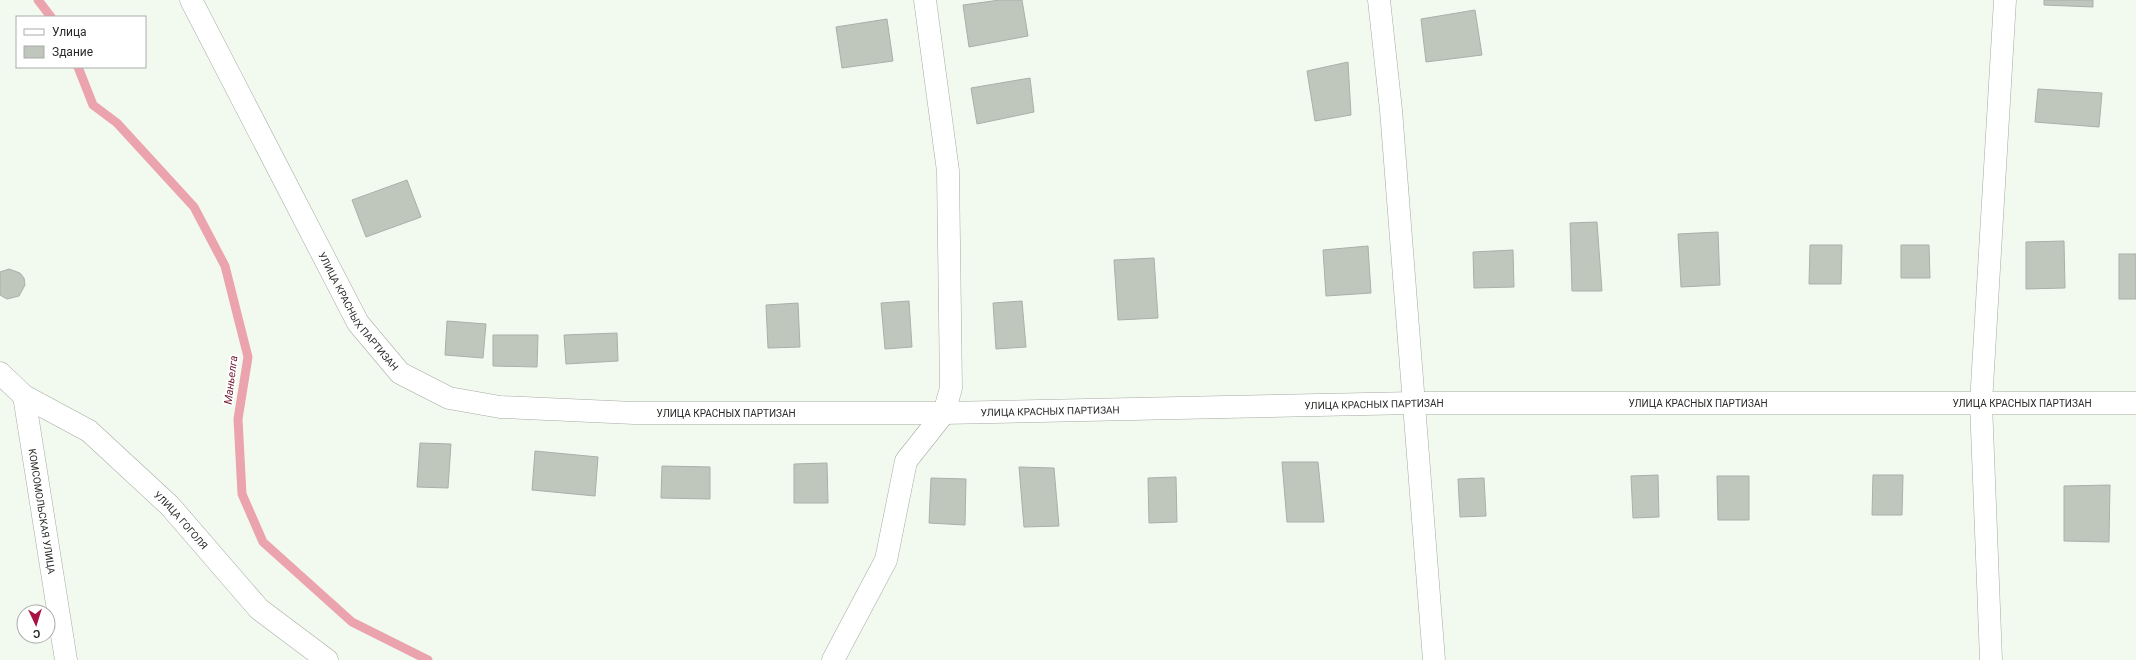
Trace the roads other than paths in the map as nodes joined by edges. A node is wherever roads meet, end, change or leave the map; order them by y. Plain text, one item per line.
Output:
1 (192, 0) edge
2 (925, 0) edge
3 (1379, 0) edge
4 (2005, 0) edge
5 (0, 373) edge
6 (24, 396) junction
7 (1414, 403) junction
8 (1981, 403) junction
9 (2136, 403) edge
10 (944, 413) junction
11 (66, 660) edge
12 (327, 660) edge
13 (833, 660) edge
14 (1434, 660) edge
15 (1991, 660) edge

1 - 10 street, УЛИЦА КРАСНЫХ ПАРТИЗАН
2 - 10 street
3 - 7 street
4 - 8 street
5 - 6 street
6 - 11 street, КОМСОМОЛЬСКАЯ УЛИЦА
6 - 12 street, УЛИЦА ГОГОЛЯ
7 - 8 street, УЛИЦА КРАСНЫХ ПАРТИЗАН
7 - 10 street, УЛИЦА КРАСНЫХ ПАРТИЗАН
7 - 14 street
8 - 9 street, УЛИЦА КРАСНЫХ ПАРТИЗАН
8 - 15 street
10 - 13 street

